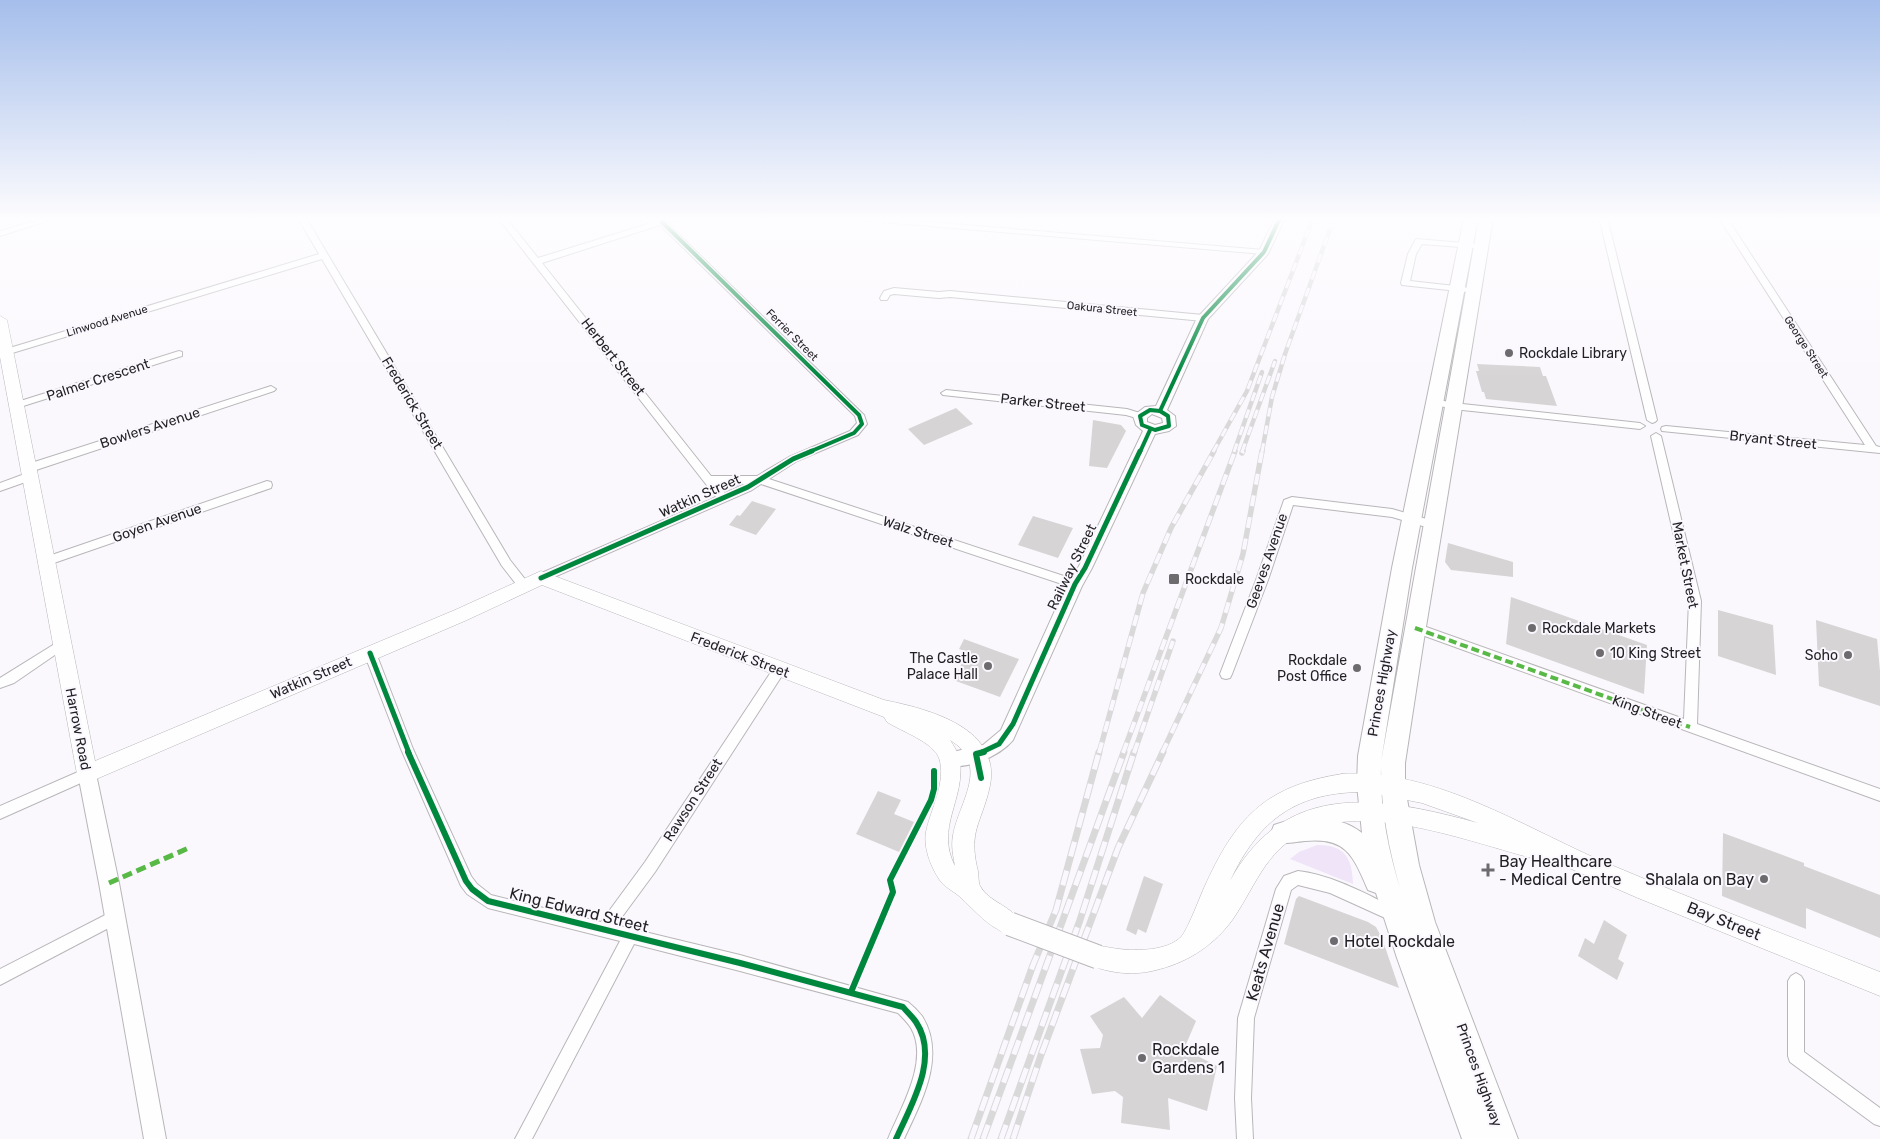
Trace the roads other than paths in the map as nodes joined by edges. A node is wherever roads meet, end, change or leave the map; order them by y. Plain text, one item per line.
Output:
1 (269, 271) edge
2 (332, 271) edge
3 (546, 271) edge
4 (712, 271) edge
5 (1246, 271) edge
6 (1408, 271) edge
7 (1464, 271) edge
8 (1474, 271) edge
9 (1615, 271) edge
10 (1758, 271) edge
11 (1458, 289) junction
12 (1474, 291) junction
13 (884, 298) dead end
14 (1203, 318) junction
15 (0, 320) edge
16 (3, 346) edge
17 (179, 354) dead end
18 (271, 389) dead end
19 (946, 393) dead end
20 (1444, 404) junction
21 (17, 405) junction
22 (1160, 411) junction
23 (1140, 416) junction
24 (1652, 420) junction
25 (862, 424) joint
26 (1640, 426) junction
27 (1666, 429) junction
28 (1150, 430) junction
29 (1656, 436) junction
30 (1877, 450) edge
31 (29, 472) junction
32 (708, 479) junction
33 (761, 480) junction
34 (267, 485) dead end
35 (0, 487) edge
36 (723, 498) junction
37 (1412, 519) junction
38 (1433, 525) junction
39 (47, 561) junction
40 (532, 582) junction
41 (1075, 584) junction
42 (1415, 628) junction
43 (61, 645) junction
44 (370, 654) junction
45 (779, 670) junction
46 (1226, 674) dead end
47 (5, 681) edge
48 (883, 708) junction
49 (1690, 727) junction
50 (976, 754) junction
51 (950, 759) junction
52 (87, 774) junction
53 (1367, 783) junction
54 (1393, 788) junction
55 (1880, 795) edge
56 (1371, 811) junction
57 (0, 813) edge
58 (1397, 815) junction
59 (1283, 833) junction
60 (1568, 858) junction
61 (968, 889) junction
62 (1395, 916) junction
63 (115, 917) junction
64 (605, 929) junction
65 (630, 936) junction
66 (1190, 944) junction
67 (0, 977) edge
68 (1796, 981) dead end
69 (1880, 984) edge
70 (1880, 1118) edge
71 (155, 1139) edge
72 (523, 1139) edge
73 (896, 1139) edge
74 (1245, 1139) edge
75 (1476, 1139) edge
76 (1503, 1139) edge

1 - 16 street, Linwood Avenue
2 - 40 street, Frederick Street
3 - 32 street, Herbert Street
4 - 25 street, Ferrier Street
5 - 14 street
6 - 11 street
7 - 11 highway, Princes Highway
8 - 12 highway, Princes Highway
9 - 24 street
10 - 30 street, George Street
11 - 12 street
11 - 20 highway, Princes Highway
12 - 20 highway, Princes Highway
13 - 14 street, Oakura Street
14 - 22 street
15 - 16 main road, Harrow Road
16 - 21 main road, Harrow Road
17 - 21 street, Palmer Crescent
18 - 31 street, Bowlers Avenue
19 - 23 street, Parker Street
20 - 26 street
20 - 37 highway, Princes Highway
20 - 38 highway, Princes Highway
21 - 31 main road, Harrow Road
22 - 23 street
22 - 28 street
23 - 28 street
24 - 26 street
24 - 27 street
25 - 33 street, Watkin Street
26 - 29 street
27 - 29 street
27 - 30 street, Bryant Street
28 - 41 street, Railway Street
29 - 49 street, Market Street
31 - 35 street, Bowlers Avenue
31 - 39 main road, Harrow Road
32 - 33 street
32 - 36 street, Herbert Street
33 - 36 street, Watkin Street
33 - 41 street, Walz Street
34 - 39 street, Goyen Avenue
36 - 40 street, Watkin Street
37 - 38 street, Geeves Avenue
37 - 46 street, Geeves Avenue
37 - 53 highway, Princes Highway
38 - 42 highway, Princes Highway
39 - 43 main road, Harrow Road
40 - 44 main road, Watkin Street
40 - 45 main road, Frederick Street
41 - 50 street, Railway Street
42 - 49 street, King Street
42 - 54 highway, Princes Highway
43 - 47 street
43 - 52 main road, Harrow Road
44 - 52 main road, Watkin Street
44 - 64 street, King Edward Street
45 - 48 main road, Frederick Street
45 - 64 street, Rawson Street
48 - 50 main road, Frederick Street
48 - 51 main road, Frederick Street
49 - 55 street, King Street
50 - 51 street, Railway Street
50 - 61 main road
51 - 61 main road, Bay Street
52 - 57 street, Watkin Street
52 - 63 street, Harrow Road
53 - 54 main road, Bay Street
53 - 56 highway, Princes Highway
53 - 66 main road, Bay Street
54 - 58 highway, Princes Highway
54 - 60 main road, Bay Street
56 - 58 main road, Bay Street
56 - 59 main road, Bay Street
56 - 62 highway, Princes Highway
58 - 60 main road, Bay Street
58 - 76 highway, Princes Highway
59 - 62 highway
59 - 66 main road, Bay Street
60 - 69 main road, Bay Street
61 - 66 main road, Bay Street, bridge
62 - 74 street, Keats Avenue
62 - 75 highway, Princes Highway
63 - 67 street
63 - 71 street, Harrow Road
64 - 65 street, King Edward Street
65 - 72 street
65 - 73 street, King Edward Street
68 - 70 street

